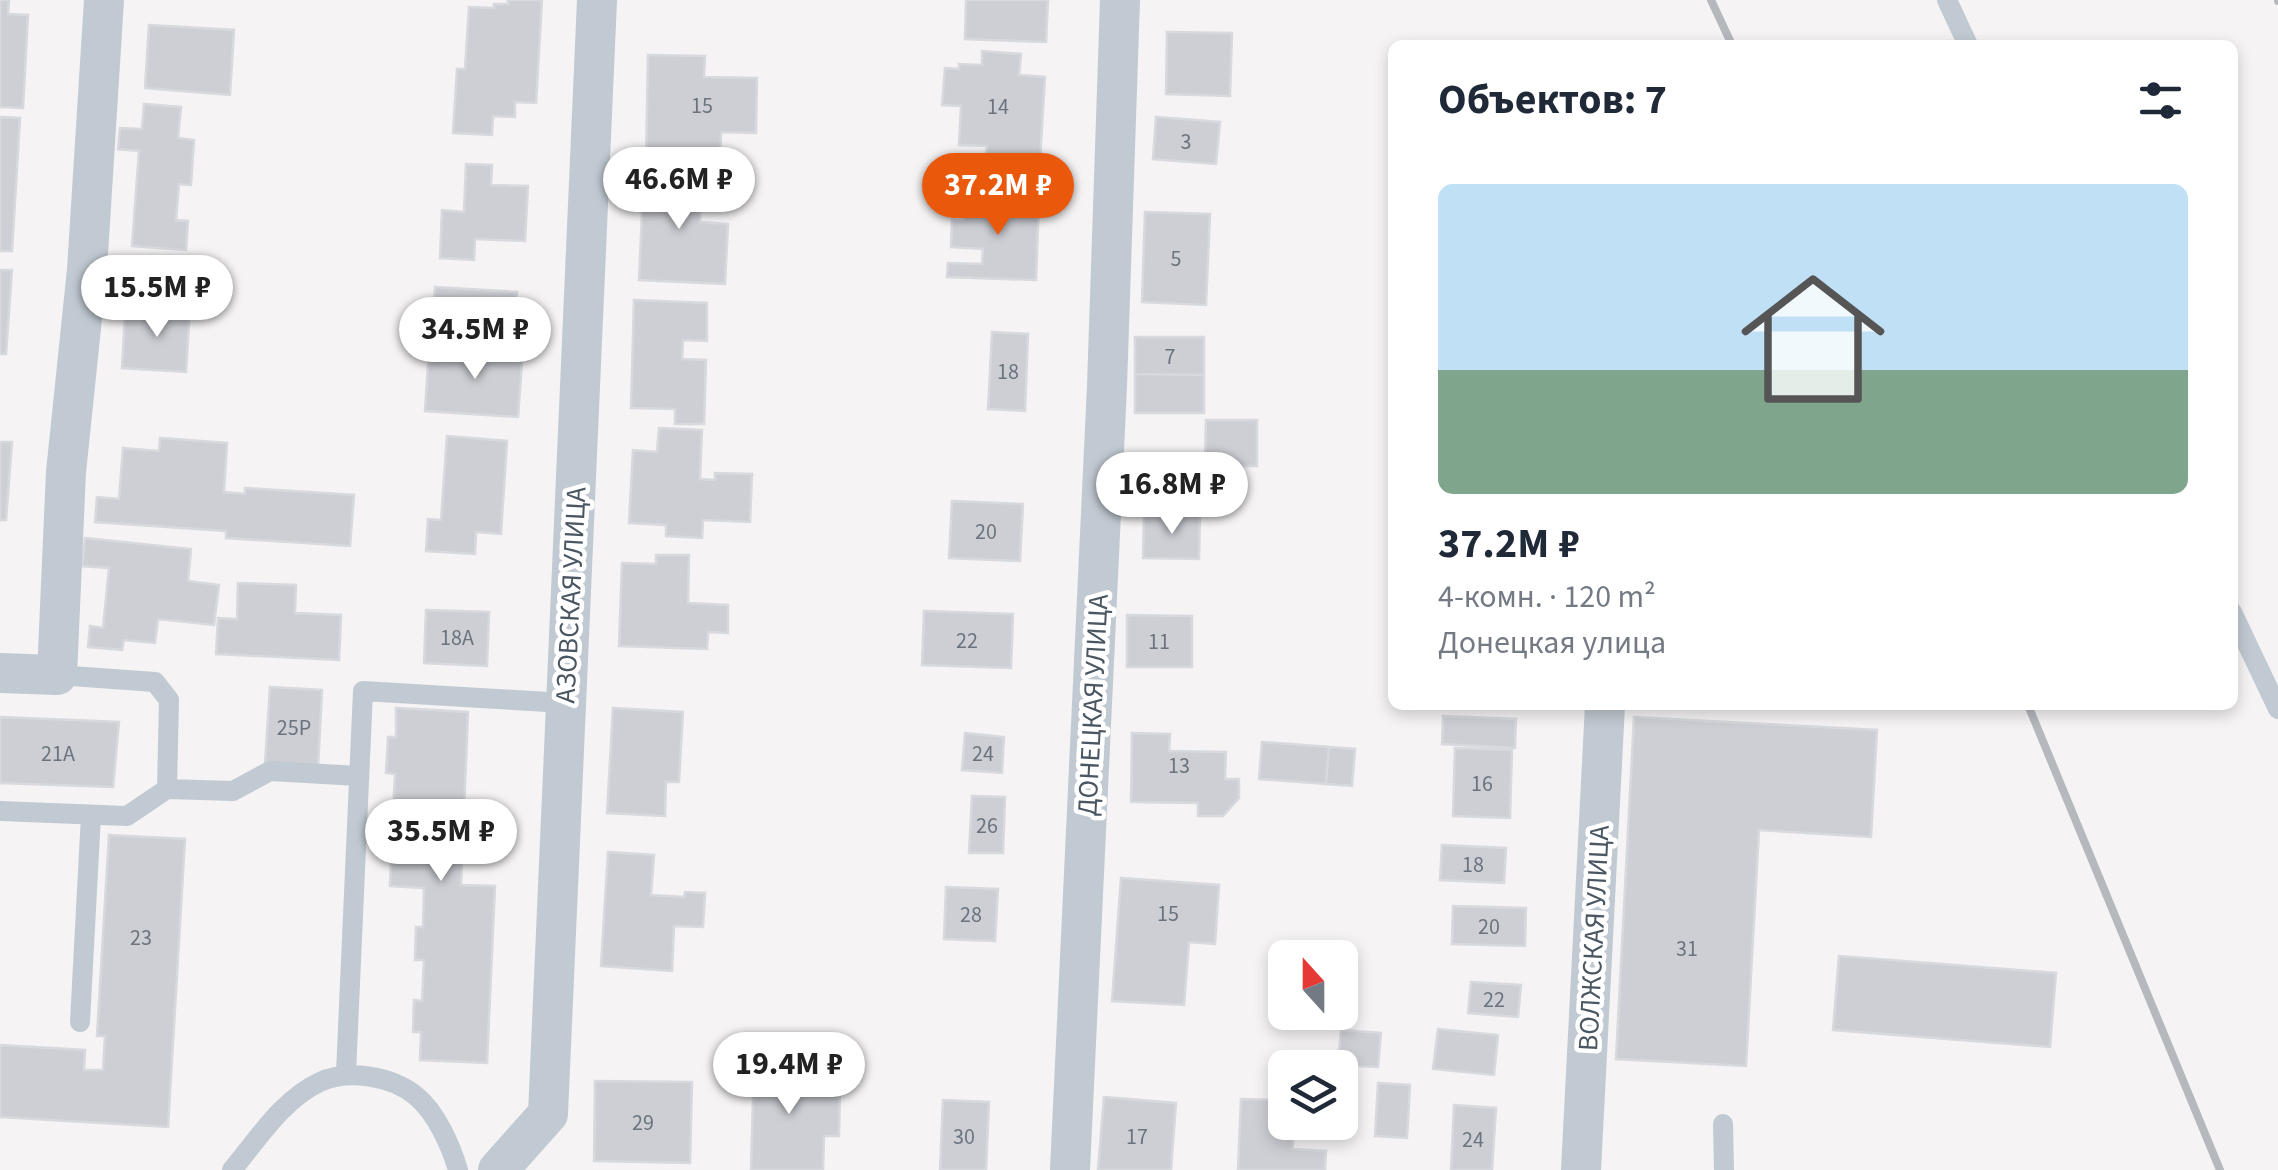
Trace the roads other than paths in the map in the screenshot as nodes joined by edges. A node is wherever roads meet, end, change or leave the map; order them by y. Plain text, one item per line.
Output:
1 (104, 0) edge
2 (597, 0) edge
3 (1120, 0) edge
4 (1947, 0) edge
5 (1966, 40) edge
6 (2238, 625) edge
7 (0, 673) edge
8 (57, 676) junction
9 (565, 703) junction
10 (1605, 710) edge
11 (2278, 710) edge
12 (360, 776) junction
13 (167, 789) junction
14 (0, 812) edge
15 (91, 814) junction
16 (80, 1022) dead end
17 (346, 1073) junction
18 (1722, 1124) dead end
19 (232, 1170) edge
20 (458, 1170) edge
21 (498, 1170) edge
22 (1070, 1170) edge
23 (1580, 1170) edge
24 (1724, 1170) edge

1 - 8 street
2 - 9 street, АЗОВСКАЯ УЛИЦА
3 - 22 street, ДОНЕЦКАЯ УЛИЦА
4 - 5 lane
6 - 11 lane
7 - 8 street
8 - 13 lane
9 - 12 lane
9 - 21 street, АЗОВСКАЯ УЛИЦА
10 - 23 street, ВОЛЖСКАЯ УЛИЦА
12 - 13 lane
12 - 17 lane
13 - 15 lane
14 - 15 lane
15 - 16 lane
17 - 19 lane
17 - 20 lane
18 - 24 lane

